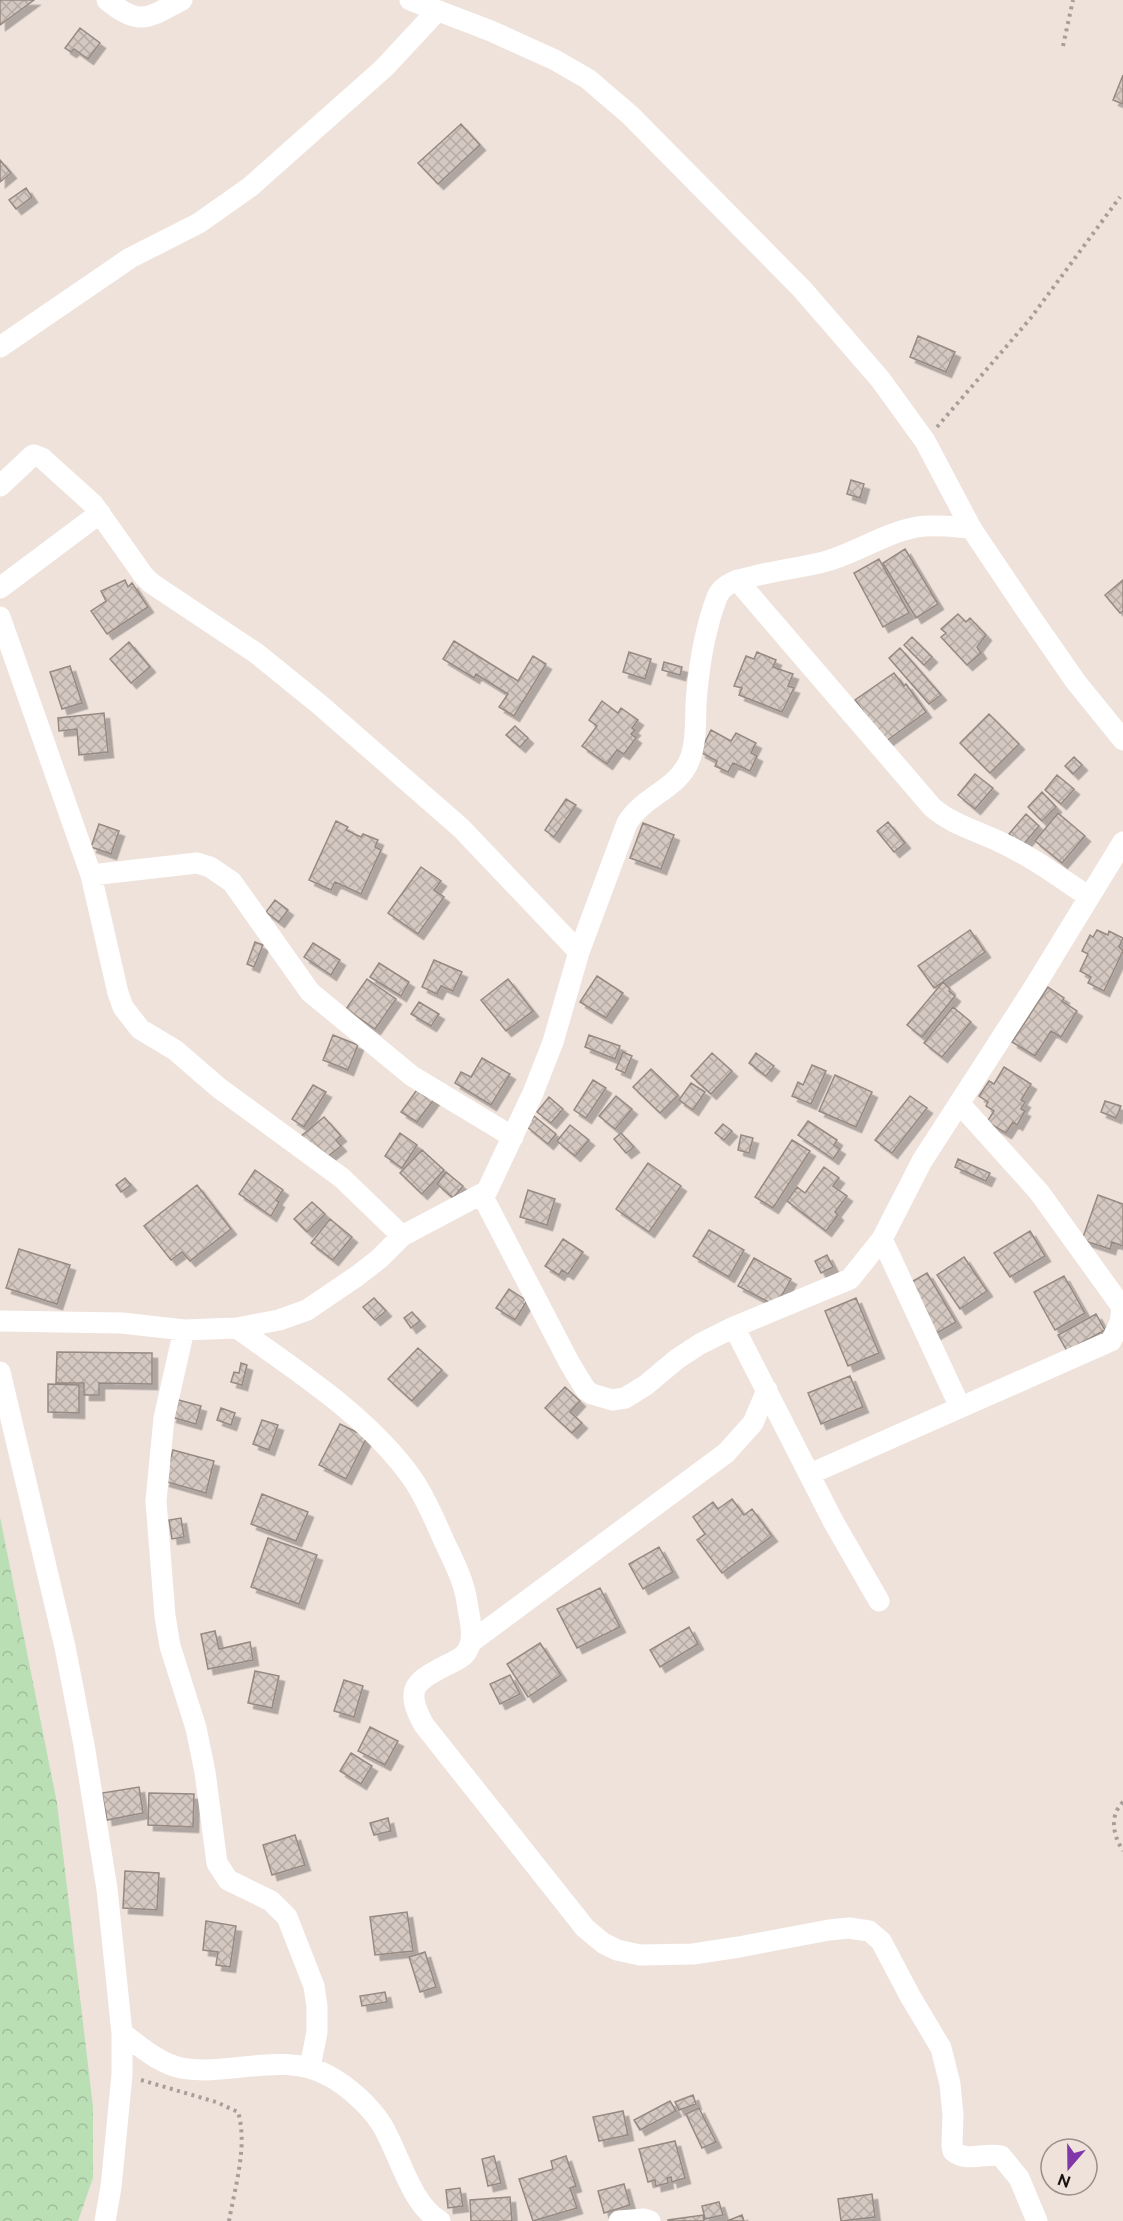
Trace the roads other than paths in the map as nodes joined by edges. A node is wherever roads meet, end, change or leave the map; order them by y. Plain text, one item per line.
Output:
1 (107, 0) edge
2 (182, 0) edge
3 (410, 0) edge
4 (437, 11) junction
5 (0, 347) edge
6 (0, 486) edge
7 (100, 513) junction
8 (972, 528) junction
9 (737, 580) junction
10 (0, 588) edge
11 (0, 617) edge
12 (1123, 740) edge
13 (1123, 843) edge
14 (91, 874) junction
15 (1089, 897) junction
16 (579, 952) junction
17 (959, 1103) junction
18 (513, 1137) junction
19 (482, 1195) junction
20 (402, 1236) junction
21 (882, 1239) junction
22 (0, 1322) edge
23 (735, 1327) junction
24 (237, 1328) junction
25 (184, 1330) junction
26 (1117, 1345) edge
27 (0, 1372) edge
28 (767, 1390) junction
29 (960, 1407) junction
30 (810, 1474) junction
31 (879, 1601) dead end
32 (471, 1642) junction
33 (122, 2033) junction
34 (310, 2067) junction
35 (105, 2221) edge
36 (440, 2221) edge
37 (619, 2221) edge
38 (650, 2221) edge
39 (1037, 2221) edge

1 - 2 street
3 - 4 street
4 - 5 street
4 - 8 street
6 - 7 street
7 - 10 street
7 - 16 street
8 - 9 street
8 - 12 street
9 - 15 street
9 - 16 street
11 - 14 street
13 - 15 street
14 - 18 street
14 - 20 street
15 - 17 street
16 - 18 street
17 - 21 street
17 - 26 street
18 - 19 street
19 - 20 street
19 - 23 street
20 - 24 street
21 - 23 street
21 - 29 street
22 - 25 street
23 - 28 street
24 - 25 street
24 - 32 street
25 - 34 street
26 - 29 street
27 - 33 street
28 - 30 street
28 - 32 street
29 - 30 street
30 - 31 street
32 - 39 street
33 - 34 street
33 - 35 street
34 - 36 street
37 - 38 street

